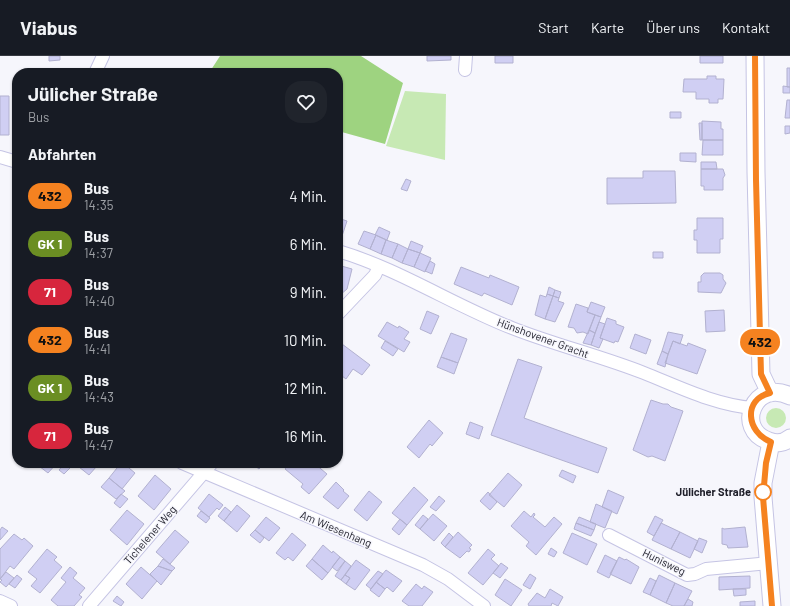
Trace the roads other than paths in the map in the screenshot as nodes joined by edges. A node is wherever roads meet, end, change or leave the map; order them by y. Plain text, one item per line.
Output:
1 (103, 56) edge
2 (466, 56) edge
3 (755, 56) edge
4 (97, 68) edge
5 (465, 70) dead end
6 (0, 157) edge
7 (12, 161) edge
8 (343, 253) edge
9 (380, 266) junction
10 (343, 309) edge
11 (770, 393) junction
12 (790, 396) edge
13 (753, 408) junction
14 (790, 438) edge
15 (771, 442) junction
16 (208, 468) edge
17 (609, 534) dead end
18 (769, 563) junction
19 (0, 601) edge
20 (11, 606) edge
21 (89, 606) edge
22 (484, 606) edge
23 (772, 606) edge

1 - 4 street
2 - 5 street
3 - 11 street
6 - 7 street
8 - 9 street, Hünshovener Gracht
9 - 10 street
9 - 13 street, Hünshovener Gracht
11 - 12 street
11 - 13 street
13 - 15 street
14 - 15 street
15 - 18 street
16 - 21 street, Tichelener Weg
16 - 22 street, Am Wiesenhang
17 - 18 street, Hunisweg
18 - 23 street
19 - 20 street

